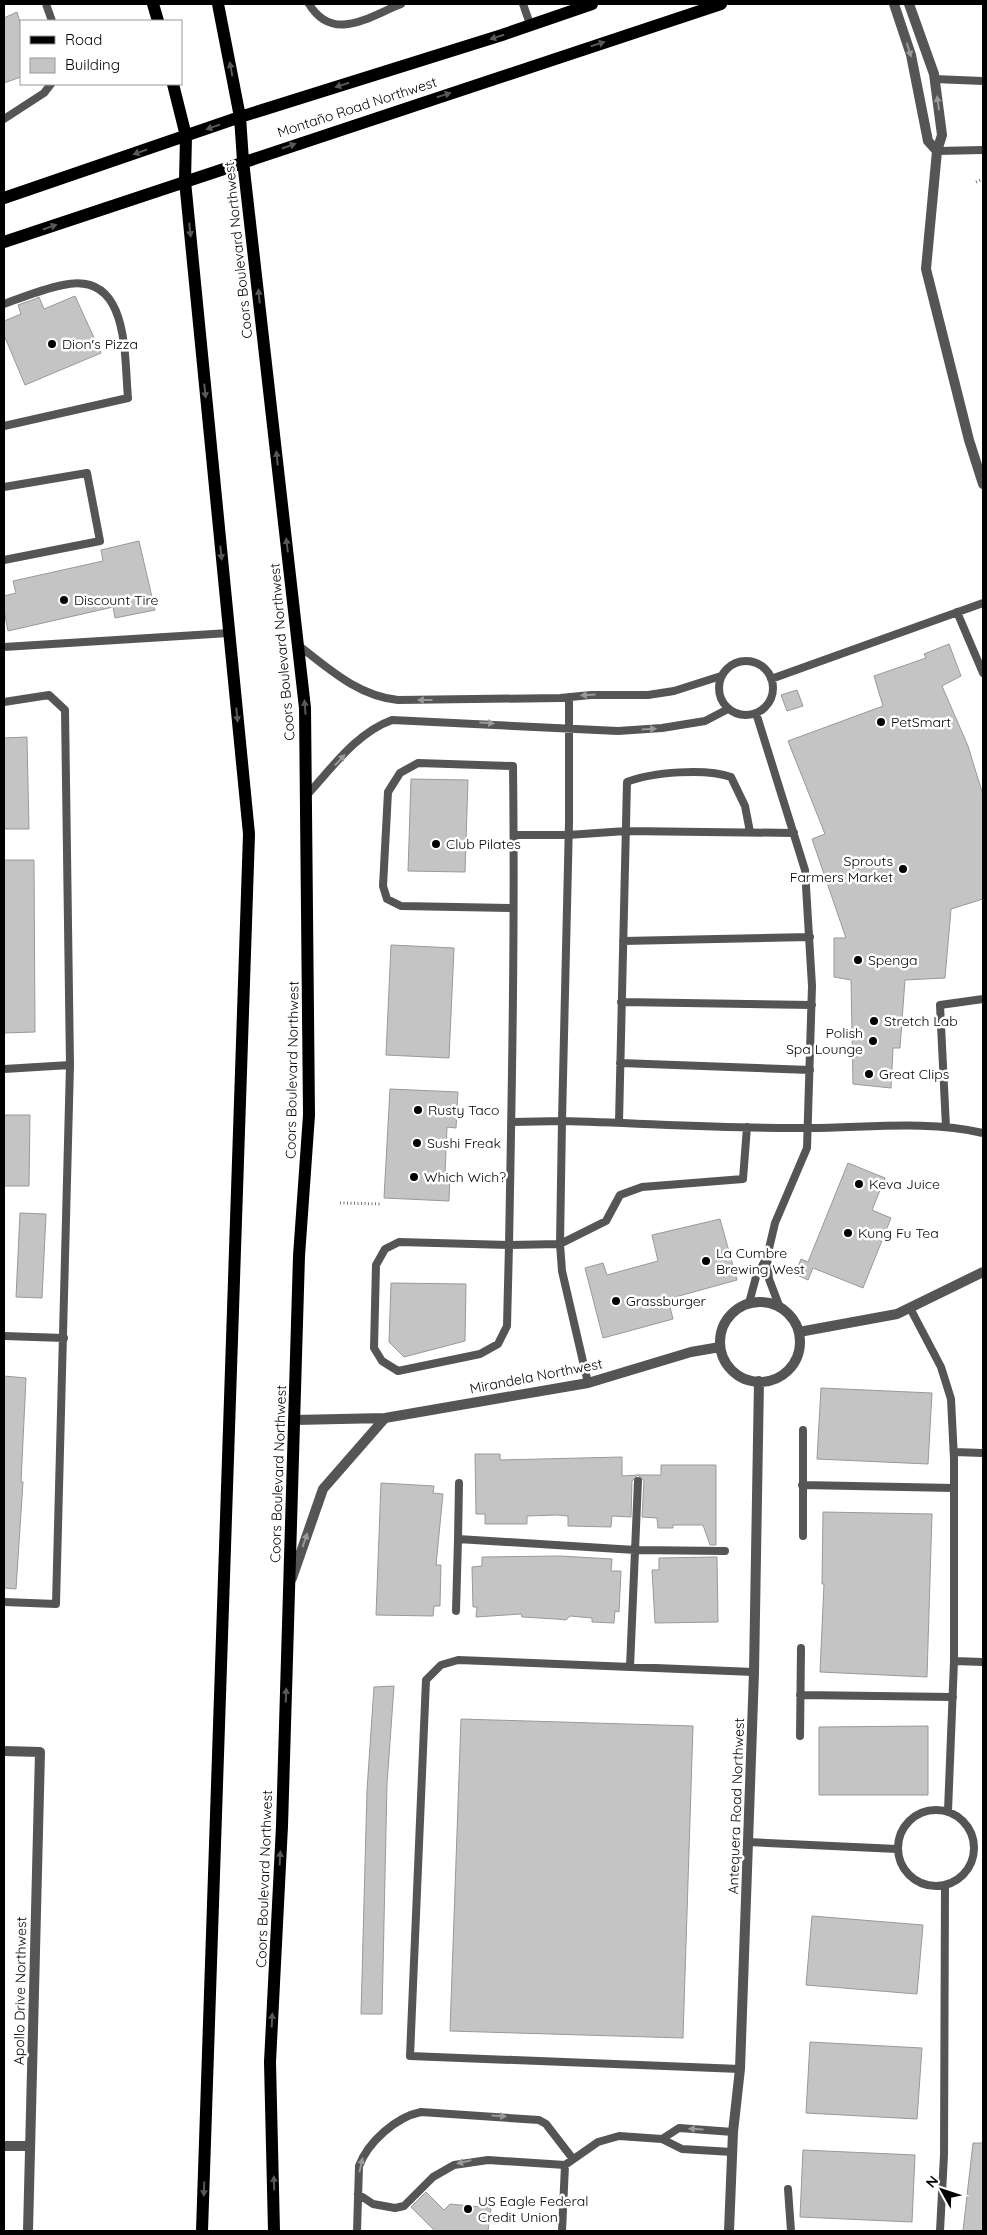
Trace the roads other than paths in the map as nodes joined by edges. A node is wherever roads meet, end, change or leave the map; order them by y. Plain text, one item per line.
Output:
1 (46, 4) edge
2 (153, 4) edge
3 (218, 4) edge
4 (309, 4) edge
5 (401, 4) edge
6 (523, 4) edge
7 (592, 4) edge
8 (721, 4) edge
9 (894, 4) edge
10 (910, 4) edge
11 (52, 20) edge
12 (158, 20) edge
13 (530, 24) junction
14 (934, 79) junction
15 (983, 81) edge
16 (50, 85) edge
17 (173, 85) edge
18 (240, 117) junction
19 (4, 119) edge
20 (186, 136) junction
21 (983, 150) edge
22 (937, 151) junction
23 (243, 161) junction
24 (185, 181) junction
25 (4, 198) edge
26 (4, 242) edge
27 (4, 304) edge
28 (4, 426) edge
29 (983, 484) edge
30 (4, 488) edge
31 (4, 560) edge
32 (983, 603) edge
33 (957, 612) junction
34 (229, 634) junction
35 (298, 645) junction
36 (4, 647) edge
37 (983, 673) edge
38 (721, 676) junction
39 (771, 678) junction
40 (568, 697) junction
41 (4, 702) edge
42 (728, 709) junction
43 (756, 713) junction
44 (568, 727) junction
45 (306, 796) junction
46 (626, 831) junction
47 (750, 832) junction
48 (794, 833) junction
49 (514, 835) junction
50 (568, 835) junction
51 (513, 908) junction
52 (810, 938) junction
53 (623, 941) junction
54 (983, 999) edge
55 (622, 1002) junction
56 (812, 1005) junction
57 (620, 1063) junction
58 (70, 1064) junction
59 (4, 1069) edge
60 (810, 1070) junction
61 (562, 1121) junction
62 (512, 1122) junction
63 (619, 1122) junction
64 (747, 1127) junction
65 (946, 1127) junction
66 (807, 1128) junction
67 (983, 1133) edge
68 (560, 1244) junction
69 (509, 1245) junction
70 (766, 1256) junction
71 (983, 1272) edge
72 (749, 1303) junction
73 (780, 1308) junction
74 (910, 1308) junction
75 (799, 1332) junction
76 (4, 1336) edge
77 (64, 1338) junction
78 (720, 1346) junction
79 (759, 1381) junction
80 (588, 1383) junction
81 (385, 1418) junction
82 (294, 1420) junction
83 (803, 1430) dead end
84 (954, 1452) junction
85 (983, 1453) edge
86 (638, 1481) dead end
87 (459, 1483) dead end
88 (802, 1485) junction
89 (954, 1488) junction
90 (803, 1536) dead end
91 (458, 1539) junction
92 (635, 1550) junction
93 (725, 1551) dead end
94 (289, 1586) junction
95 (4, 1602) edge
96 (456, 1611) dead end
97 (801, 1648) dead end
98 (954, 1661) junction
99 (983, 1662) edge
100 (630, 1667) junction
101 (754, 1672) junction
102 (800, 1695) junction
103 (953, 1697) junction
104 (800, 1736) dead end
105 (4, 1751) edge
106 (948, 1811) junction
107 (748, 1842) junction
108 (897, 1849) junction
109 (945, 1885) junction
110 (740, 2069) junction
111 (733, 2132) junction
112 (662, 2138) junction
113 (4, 2146) edge
114 (30, 2146) junction
115 (732, 2152) junction
116 (573, 2159) junction
117 (564, 2165) junction
118 (788, 2189) dead end
119 (358, 2194) junction
120 (28, 2231) edge
121 (202, 2231) edge
122 (274, 2231) edge
123 (357, 2231) edge
124 (562, 2231) edge
125 (728, 2231) edge
126 (790, 2231) edge
127 (940, 2231) edge

1 - 11 lane
2 - 12 main road
18 -> 3 main road, Coors Boulevard Northwest
4 - 5 lane
6 - 13 lane
7 - 13 main road, Montaño Road Northwest
23 -> 8 main road, Montaño Road Northwest
9 -> 22 street
10 - 14 street
13 -> 18 main road, Montaño Road Northwest
14 - 15 lane
22 -> 14 street
16 - 19 lane
17 - 20 main road
18 -> 20 main road, Montaño Road Northwest
18 - 23 main road, Coors Boulevard Northwest
20 - 24 main road
20 -> 25 main road, Montaño Road Northwest
21 - 22 lane
22 - 29 street
23 - 24 main road, Montaño Road Northwest
35 -> 23 main road, Coors Boulevard Northwest
26 -> 24 main road, Montaño Road Northwest
24 -> 34 main road
27 - 28 lane
30 - 31 lane
32 - 33 lane
33 - 37 lane
33 - 39 lane
34 - 36 lane
34 -> 121 main road
40 -> 35 lane
45 -> 35 main road, Coors Boulevard Northwest
38 - 39 lane
38 -> 40 lane
38 - 42 lane
39 - 43 lane
40 - 44 lane
41 - 58 lane
42 - 43 lane
44 -> 42 lane
43 - 48 lane
45 -> 44 lane
44 - 50 lane
45 - 82 main road, Coors Boulevard Northwest
46 - 47 lane
46 - 47 lane
46 - 50 lane
46 - 53 lane
47 - 48 lane
48 - 52 lane
49 - 50 lane
49 - 51 lane
49 - 51 lane
50 - 61 lane
51 - 62 lane
52 - 53 lane
52 - 56 lane
53 - 55 lane
54 - 65 lane
55 - 56 lane
55 - 57 lane
56 - 60 lane
57 - 60 lane
57 - 63 lane
58 - 59 lane
58 - 77 lane
60 - 66 lane
61 - 62 lane
61 - 63 lane
61 - 68 lane
62 - 69 lane
63 - 64 lane
64 - 66 lane
64 - 68 lane
65 - 66 lane
65 - 67 lane
66 - 70 lane
68 - 69 lane
68 - 80 lane
69 - 69 lane
70 - 72 lane
70 - 73 lane
71 - 74 street
72 - 73 street
72 - 78 street
73 - 75 street
74 - 75 street
74 - 84 lane
75 - 79 street
76 - 77 lane
77 - 95 lane
78 - 79 street
78 - 80 street, Mirandela Northwest
79 - 101 street, Antequera Road Northwest
80 - 81 street, Mirandela Northwest
81 - 82 street, Mirandela Northwest
94 -> 81 street
82 - 94 main road, Coors Boulevard Northwest
83 - 88 lane
84 - 85 lane
84 - 89 lane
86 - 92 lane
87 - 91 lane
88 - 89 lane
88 - 90 lane
89 - 98 lane
91 - 92 lane
91 - 96 lane
92 - 93 lane
92 - 100 lane
122 -> 94 main road, Coors Boulevard Northwest
97 - 102 lane
98 - 99 lane
98 - 103 lane
100 - 101 lane
100 - 110 lane
101 - 107 street, Antequera Road Northwest
102 - 103 lane
102 - 104 lane
103 - 106 lane
105 - 114 street, Apollo Drive Northwest
106 - 108 lane
106 - 109 lane
107 - 108 lane
107 - 110 street, Antequera Road Northwest
108 - 109 lane
109 - 127 lane
110 - 111 street, Antequera Road Northwest
111 -> 112 lane
111 - 115 street, Antequera Road Northwest
112 - 115 lane
112 - 116 lane
113 - 114 street
114 - 120 street, Apollo Drive Northwest
115 - 125 street, Antequera Road Northwest
116 - 117 lane
119 -> 116 lane
117 -> 119 lane
117 - 124 lane
118 - 126 lane
119 - 123 lane

